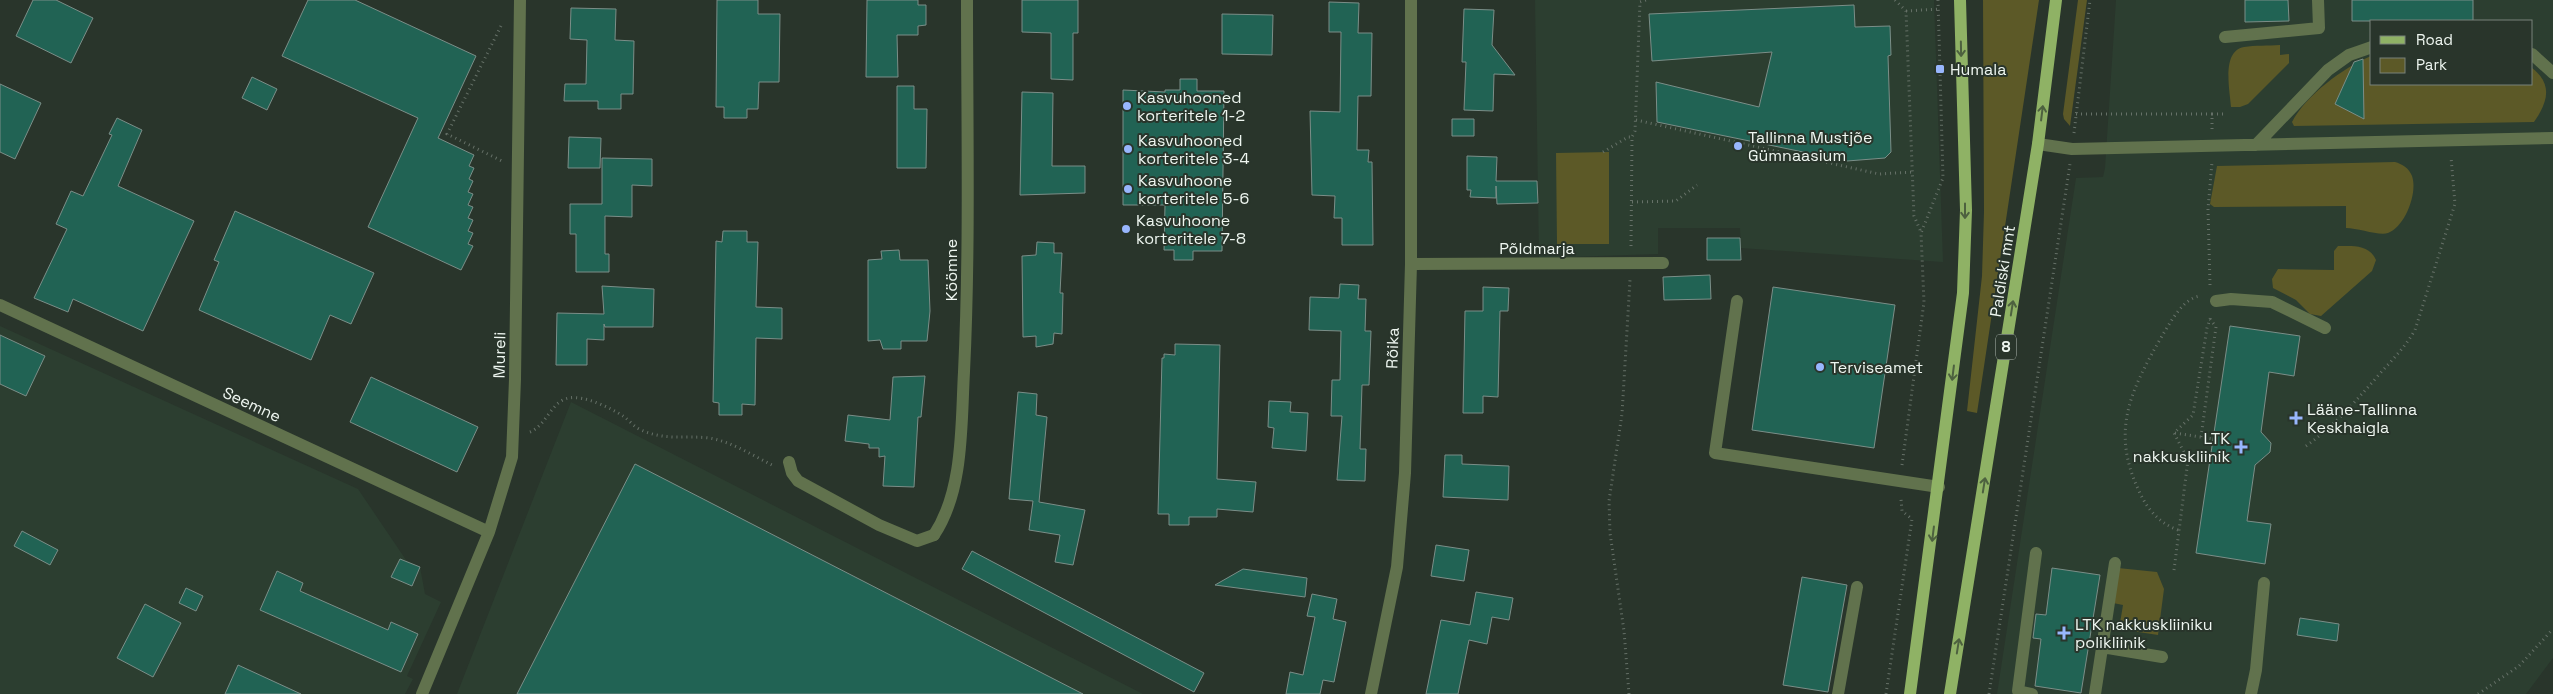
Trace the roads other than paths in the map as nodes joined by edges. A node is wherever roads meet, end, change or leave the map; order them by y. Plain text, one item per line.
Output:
1 (520, 0) edge
2 (967, 0) edge
3 (1411, 0) edge
4 (1960, 0) edge
5 (2056, 0) edge
6 (2318, 0) edge
7 (2225, 37) dead end
8 (2370, 48) edge
9 (2533, 55) edge
10 (2553, 73) edge
11 (2553, 138) edge
12 (2038, 144) junction
13 (2256, 145) junction
14 (1663, 262) dead end
15 (1411, 264) junction
16 (2214, 298) road end
17 (1737, 301) dead end
18 (0, 305) edge
19 (2325, 328) dead end
20 (791, 467) road end
21 (1939, 487) junction
22 (489, 532) junction
23 (2036, 553) dead end
24 (2115, 563) dead end
25 (2264, 583) dead end
26 (1857, 587) dead end
27 (2102, 647) junction
28 (2162, 657) dead end
29 (422, 694) edge
30 (1371, 694) edge
31 (1838, 694) edge
32 (1910, 694) edge
33 (1950, 694) edge
34 (2032, 694) edge
35 (2095, 694) edge
36 (2251, 694) edge

1 - 22 street, Mureli
2 - 20 street, Köömne
3 - 15 street, Rõika
4 -> 21 main road
12 -> 5 main road, Paldiski mnt / 8
6 - 7 street
8 - 13 street
9 - 10 street
11 - 13 street
12 - 13 street
33 -> 12 main road, Paldiski mnt / 8
14 - 15 street, Põldmarja
15 - 30 street, Rõika
16 - 19 street
17 - 21 street
18 - 22 street, Seemne
21 -> 32 main road
22 - 29 street, Mureli
23 - 34 street
24 - 27 street
25 - 36 street
26 - 31 street
27 - 28 street
27 - 35 street

